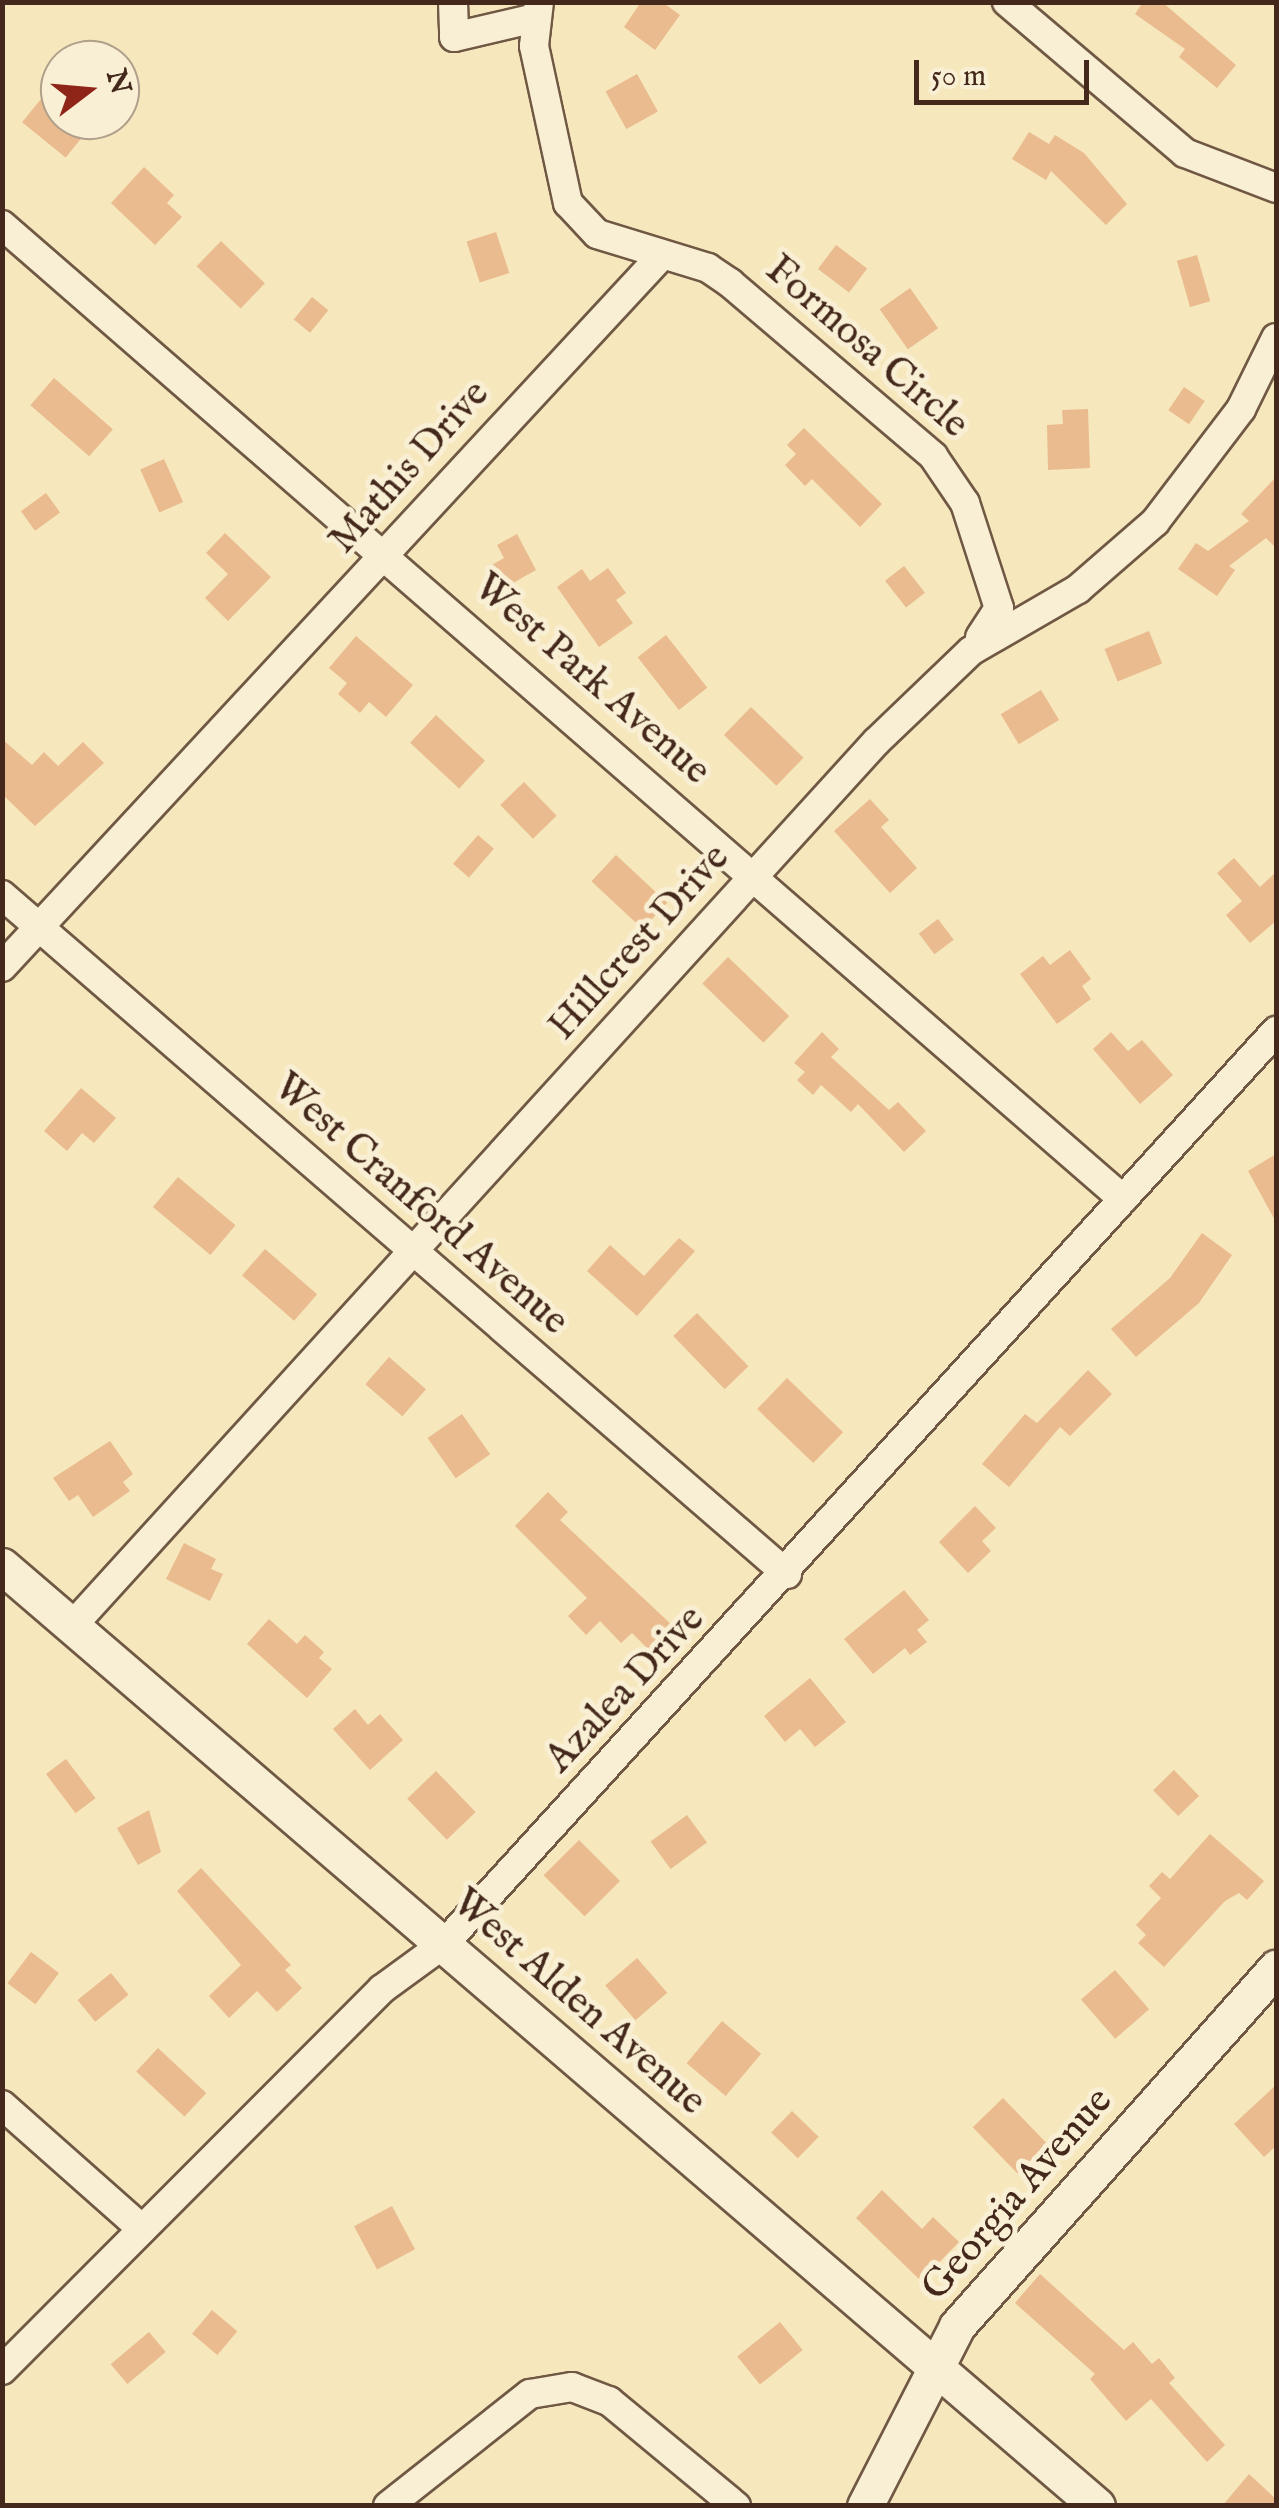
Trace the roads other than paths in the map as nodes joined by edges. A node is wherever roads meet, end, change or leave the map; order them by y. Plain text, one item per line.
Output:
1 (453, 2) edge
2 (1007, 2) edge
3 (537, 10) edge
4 (1276, 188) edge
5 (2, 225) edge
6 (662, 255) junction
7 (1276, 338) edge
8 (387, 554) junction
9 (971, 651) junction
10 (753, 876) junction
11 (2, 896) edge
12 (40, 928) junction
13 (2, 967) edge
14 (1276, 1031) edge
15 (1124, 1199) junction
16 (410, 1249) junction
17 (2, 1566) edge
18 (787, 1574) junction
19 (73, 1626) junction
20 (445, 1943) junction
21 (1276, 1968) edge
22 (2, 2105) edge
23 (142, 2229) junction
24 (935, 2366) junction
25 (2, 2370) edge
26 (388, 2506) edge
27 (736, 2506) edge
28 (865, 2506) edge
29 (1097, 2506) edge

1 - 3 street
2 - 4 street
3 - 6 street
5 - 8 street, West Park Avenue
6 - 8 street, Mathis Drive
6 - 9 street, Formosa Circle
7 - 9 street, Hillcrest Drive
8 - 10 street, West Park Avenue
8 - 12 street, Mathis Drive
9 - 10 street, Hillcrest Drive
10 - 15 street, West Park Avenue
10 - 16 street, Hillcrest Drive
11 - 12 street, West Cranford Avenue
12 - 13 street, Mathis Drive
12 - 16 street, West Cranford Avenue
14 - 15 street, Azalea Drive
15 - 18 street, Azalea Drive
16 - 18 street, West Cranford Avenue
16 - 19 street, Hillcrest Drive
17 - 19 street, West Alden Avenue
18 - 20 street, Azalea Drive
19 - 20 street, West Alden Avenue
20 - 23 street, Azalea Drive
20 - 24 street, West Alden Avenue
21 - 24 street, Georgia Avenue
22 - 23 street
23 - 25 street, Azalea Drive
24 - 28 street, Georgia Avenue
24 - 29 street, West Alden Avenue
26 - 27 street

